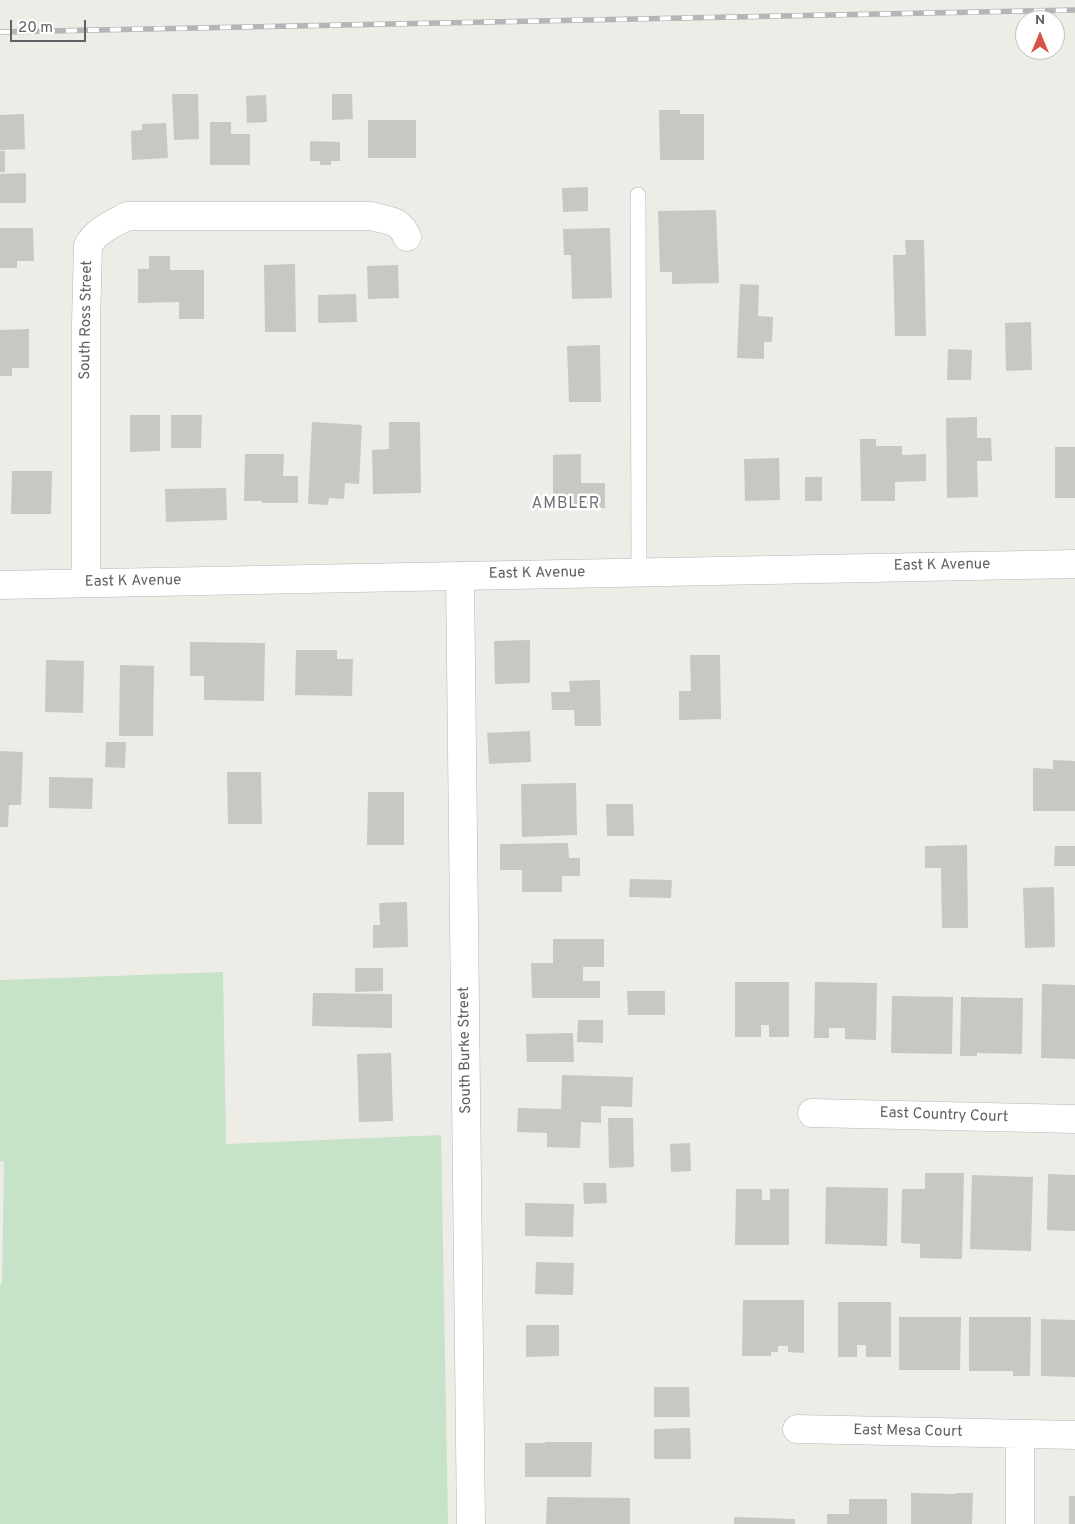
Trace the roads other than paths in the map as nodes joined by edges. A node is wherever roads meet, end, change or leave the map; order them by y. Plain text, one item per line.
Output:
1 (638, 195) dead end
2 (407, 237) dead end
3 (1075, 564) edge
4 (639, 572) junction
5 (460, 576) junction
6 (86, 583) junction
7 (0, 586) edge
8 (812, 1112) dead end
9 (1075, 1119) edge
10 (797, 1429) dead end
11 (1020, 1434) junction
12 (1075, 1435) edge
13 (471, 1524) edge
14 (1020, 1524) edge

1 - 4 lane
2 - 6 street, South Ross Street
3 - 4 street, East K Avenue
4 - 5 street, East K Avenue
5 - 6 street, East K Avenue
5 - 13 street, South Burke Street
6 - 7 street, East K Avenue
8 - 9 street, East Country Court
10 - 11 street, East Mesa Court
11 - 12 street, East Mesa Court
11 - 14 street

